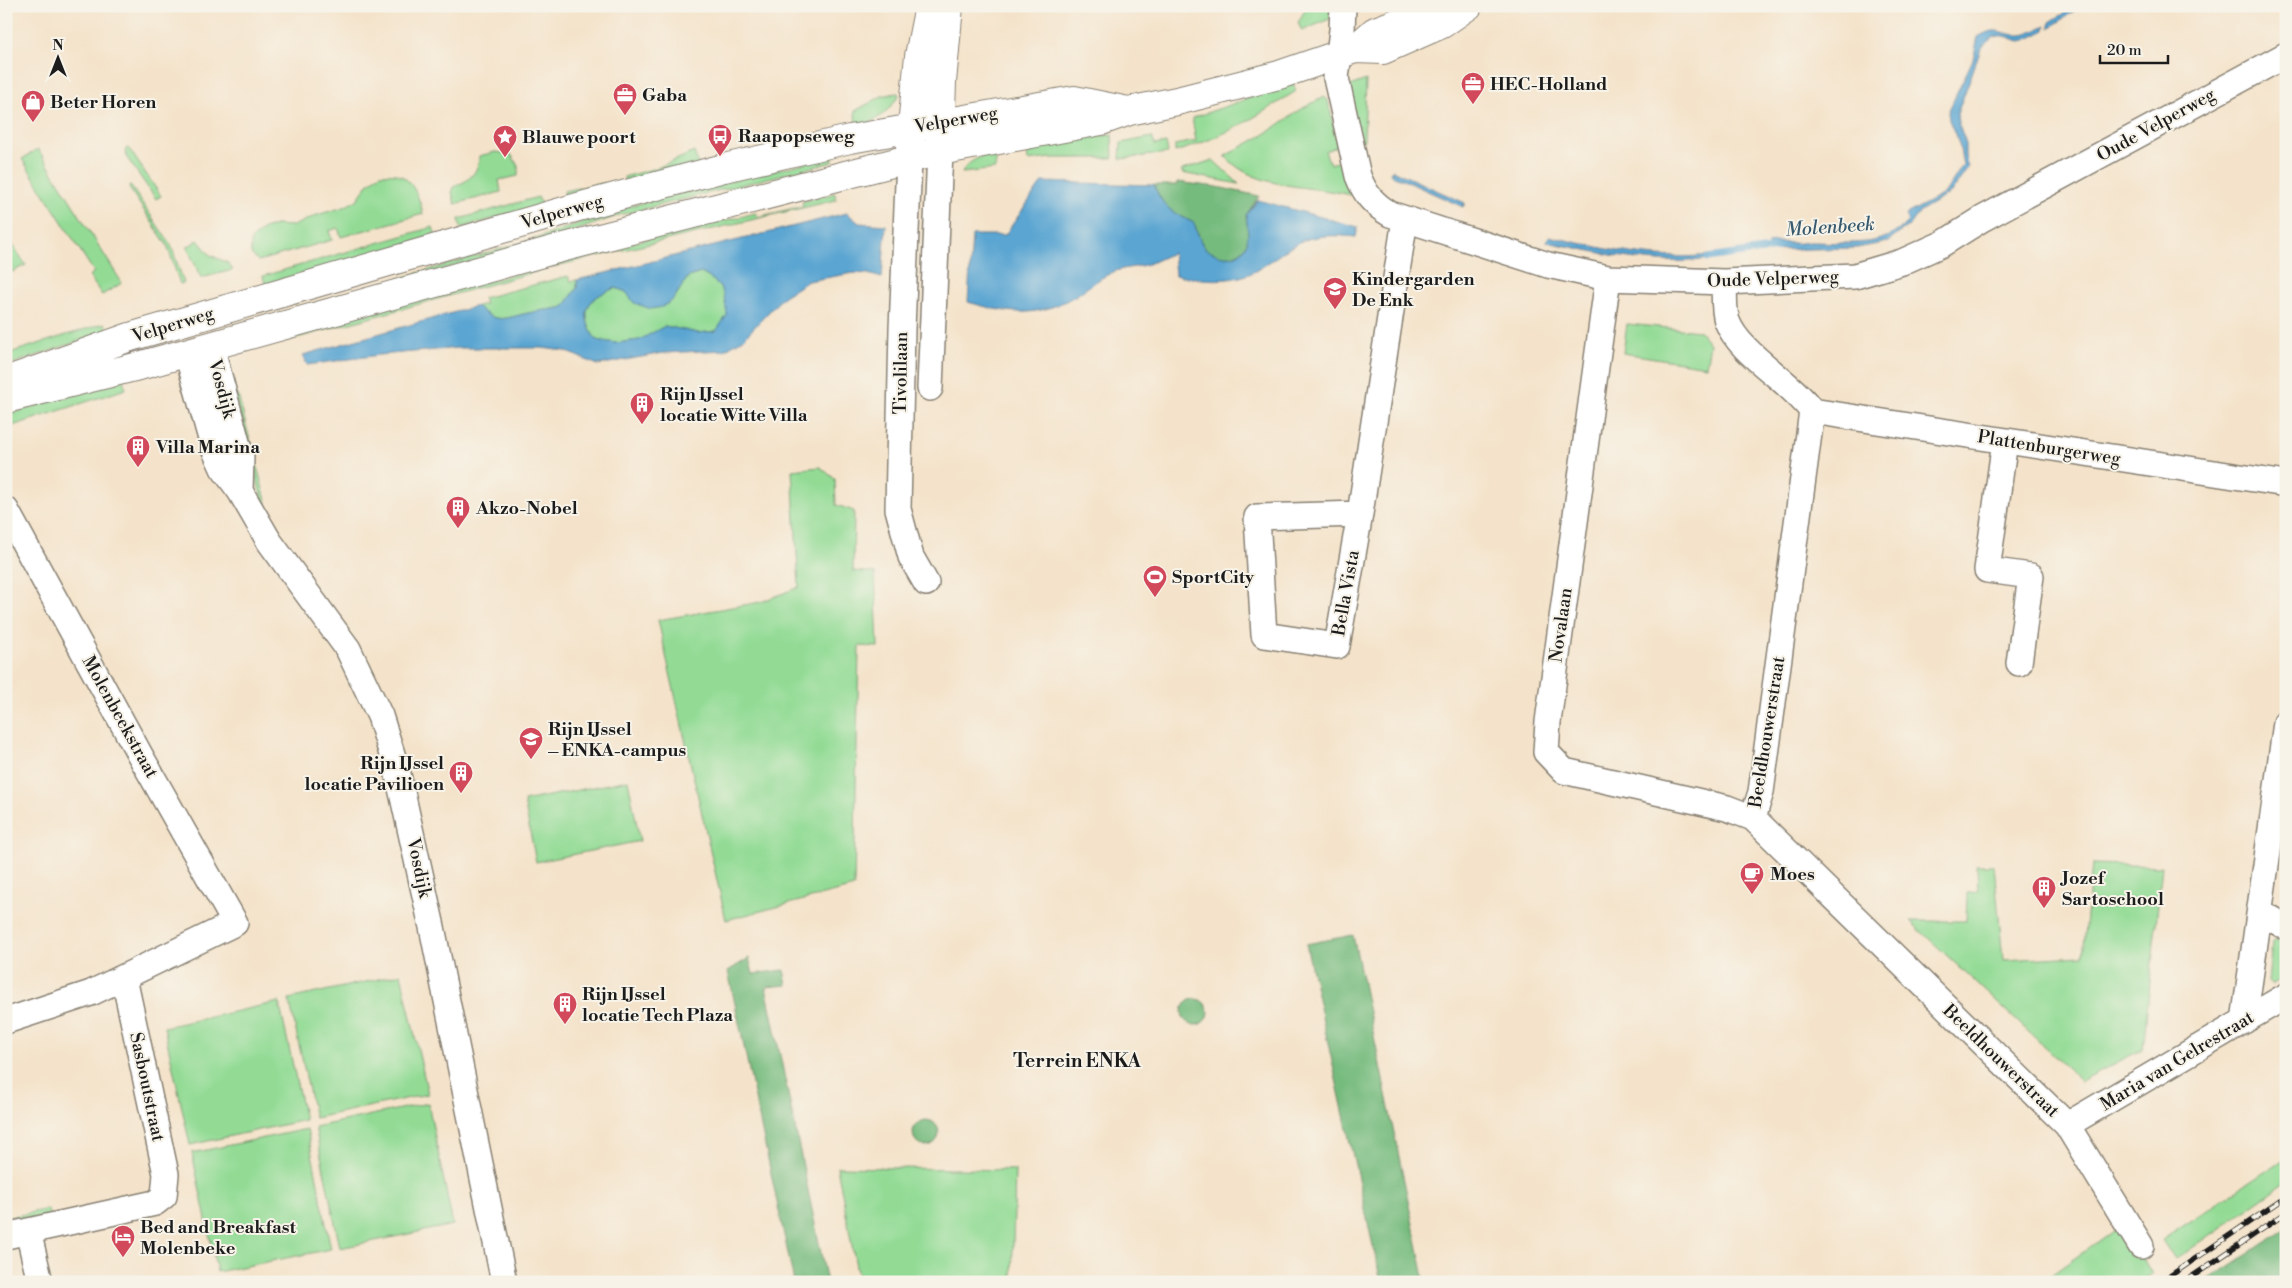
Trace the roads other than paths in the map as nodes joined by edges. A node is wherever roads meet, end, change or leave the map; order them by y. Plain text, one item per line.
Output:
1 (928, 6) edge
2 (949, 6) edge
3 (1343, 6) edge
4 (1450, 6) edge
5 (1468, 6) edge
6 (1346, 52) junction
7 (2286, 55) edge
8 (1129, 111) junction
9 (941, 123) junction
10 (910, 128) junction
11 (940, 151) junction
12 (909, 158) junction
13 (1405, 219) junction
14 (1608, 278) junction
15 (1724, 282) junction
16 (199, 350) junction
17 (6, 381) edge
18 (930, 388) dead end
19 (6, 399) edge
20 (1812, 411) junction
21 (2005, 441) junction
22 (2286, 484) edge
23 (6, 510) edge
24 (1360, 514) junction
25 (926, 583) dead end
26 (2020, 663) dead end
27 (2286, 723) edge
28 (1753, 818) junction
29 (2260, 912) junction
30 (2286, 927) edge
31 (124, 978) junction
32 (2286, 996) edge
33 (6, 1021) edge
34 (2244, 1021) junction
35 (2067, 1125) junction
36 (17, 1234) edge
37 (2141, 1246) dead end
38 (40, 1282) edge
39 (504, 1282) edge

1 - 10 main road
2 - 9 main road
3 - 6 street, Oude Velperweg
4 - 6 main road, Velperweg
5 - 6 main road, Velperweg
6 - 8 main road, Velperweg
6 - 13 street, Oude Velperweg
7 - 15 street, Oude Velperweg
8 - 9 main road, Velperweg
8 - 11 main road, Velperweg
9 - 10 main road, Velperweg
9 - 11 main road
10 - 12 main road
10 - 17 main road, Velperweg
11 - 12 main road, Velperweg
11 - 18 street, Tivolilaan
12 - 16 main road, Velperweg
12 - 25 street, Tivolilaan
13 - 14 street, Oude Velperweg
13 - 24 street, Bella Vista
14 - 15 street, Oude Velperweg
14 - 28 street, Novalaan
15 - 20 street
16 - 19 main road, Velperweg
16 - 39 street, Vosdijk
20 - 21 street, Plattenburgerweg
20 - 28 street, Beeldhouwerstraat
21 - 22 street, Plattenburgerweg
21 - 26 street
23 - 31 street, Molenbeekstraat
24 - 24 street, Bella Vista
27 - 29 street
28 - 35 street, Beeldhouwerstraat
29 - 30 street
29 - 34 street
31 - 33 street
31 - 36 street, Sasboutstraat
32 - 34 street, Maria van Gelrestraat
34 - 35 street, Maria van Gelrestraat
35 - 37 street, Beeldhouwerstraat
36 - 38 street

